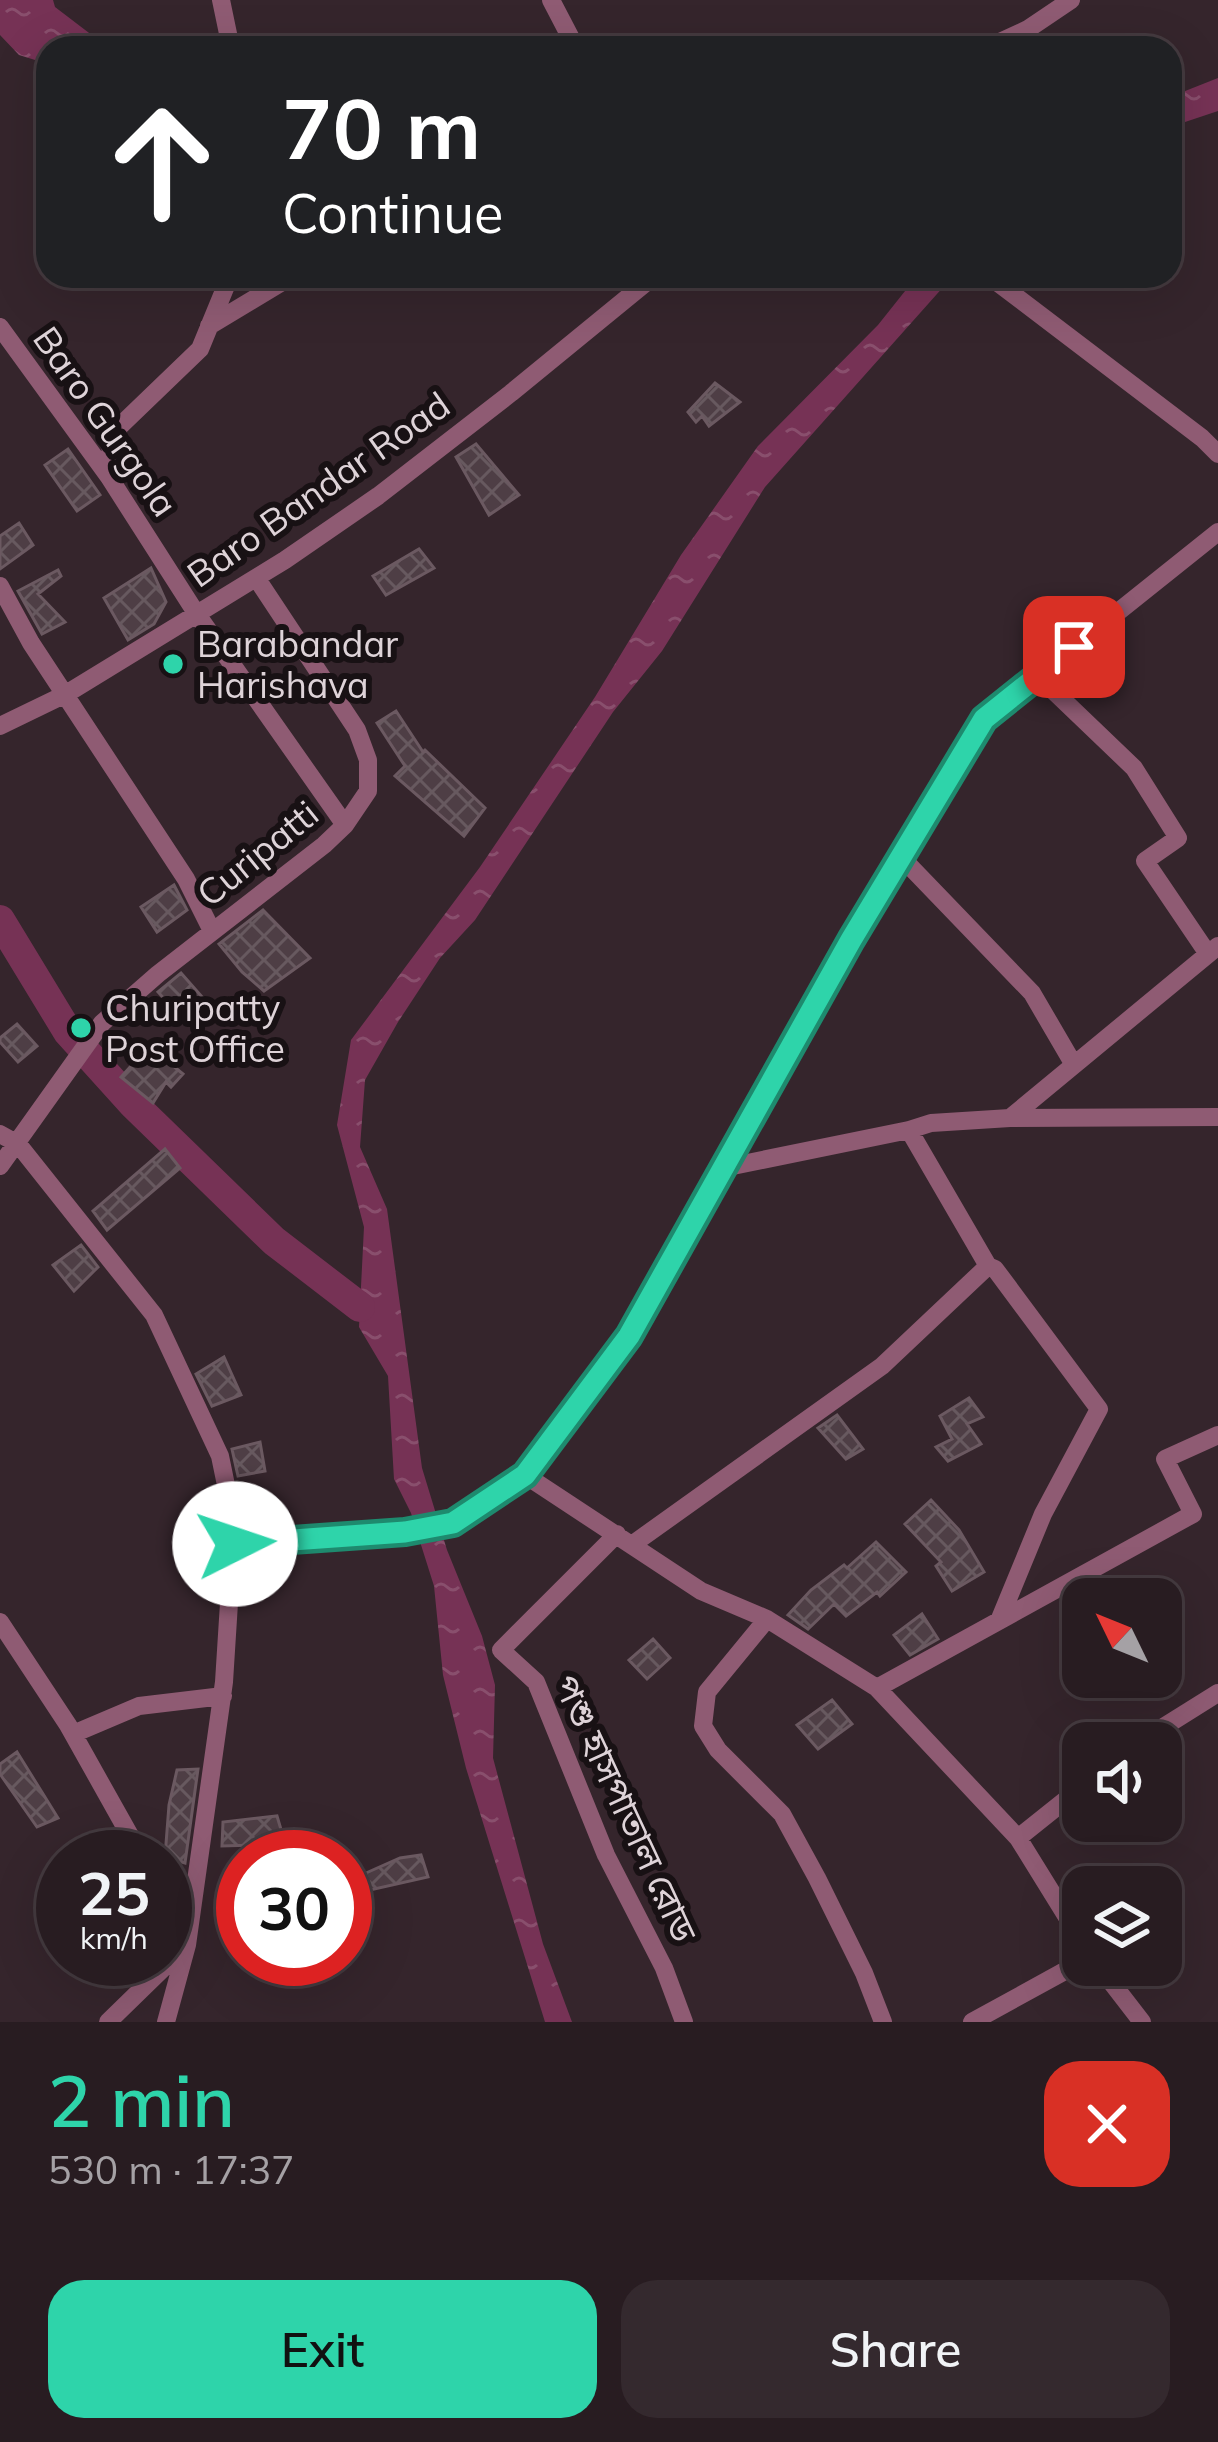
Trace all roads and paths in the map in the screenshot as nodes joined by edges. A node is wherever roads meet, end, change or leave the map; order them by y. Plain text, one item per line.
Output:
1 (221, 0) edge
2 (551, 0) edge
3 (1071, 0) edge
4 (228, 36) edge
5 (570, 36) edge
6 (1013, 36) edge
7 (225, 288) edge
8 (272, 288) edge
9 (639, 288) edge
10 (1005, 288) edge
11 (209, 326) junction
12 (0, 327) edge
13 (1218, 454) edge
14 (109, 477) junction
15 (1218, 532) edge
16 (257, 579) junction
17 (0, 586) edge
18 (196, 613) junction
19 (1038, 676) junction
20 (66, 694) junction
21 (0, 726) edge
22 (345, 825) junction
23 (901, 857) junction
24 (212, 931) junction
25 (1213, 950) edge
26 (1074, 1065) junction
27 (1010, 1118) junction
28 (1218, 1118) edge
29 (910, 1130) junction
30 (9, 1139) edge
31 (0, 1166) edge
32 (723, 1168) junction
33 (988, 1266) junction
34 (1218, 1435) edge
35 (525, 1475) junction
36 (625, 1539) junction
37 (235, 1544) junction
38 (766, 1619) junction
39 (999, 1621) junction
40 (0, 1622) edge
41 (877, 1688) junction
42 (1218, 1693) edge
43 (223, 1696) junction
44 (1172, 1722) edge
45 (73, 1734) junction
46 (1062, 1803) edge
47 (127, 1830) edge
48 (1018, 1838) junction
49 (1062, 1909) edge
50 (192, 1910) edge
51 (1062, 1973) edge
52 (145, 1986) edge
53 (176, 1986) edge
54 (1114, 1986) edge
55 (108, 2022) edge
56 (166, 2022) edge
57 (684, 2022) edge
58 (884, 2022) edge
59 (972, 2022) edge
60 (1142, 2022) edge

1 - 4 street
2 - 5 street
3 - 6 street
7 - 11 street
8 - 11 street
9 - 16 street, Baro Bandar Road
10 - 13 street
11 - 14 street
12 - 14 street, Baro Gurgola
14 - 18 street, Baro Gurgola
15 - 19 street
16 - 18 street, Baro Bandar Road
16 - 22 street, Curipatti
17 - 20 street
18 - 20 street, Baro Bandar Road
18 - 22 street, Baro Gurgola
19 - 23 street
19 - 25 street
20 - 21 street, Baro Bandar Road
20 - 24 street
22 - 24 street, Curipatti
23 - 26 street
23 - 32 street
24 - 30 street, Curipatti
25 - 26 street
26 - 27 street
27 - 28 street
27 - 29 street
29 - 32 street
29 - 33 street
30 - 31 street, Curipatti
30 - 37 street
32 - 35 street
33 - 36 street
33 - 39 street
34 - 39 street
35 - 36 street
35 - 37 street
36 - 38 street
36 - 57 street, পশু হাসপাতাল রোড
37 - 43 street
38 - 41 street
38 - 58 street
39 - 41 street
40 - 45 street
41 - 48 street
42 - 44 street
43 - 45 street
43 - 50 street
45 - 47 street
46 - 48 street
48 - 49 street
51 - 59 street
52 - 55 street
53 - 56 street
54 - 60 street

